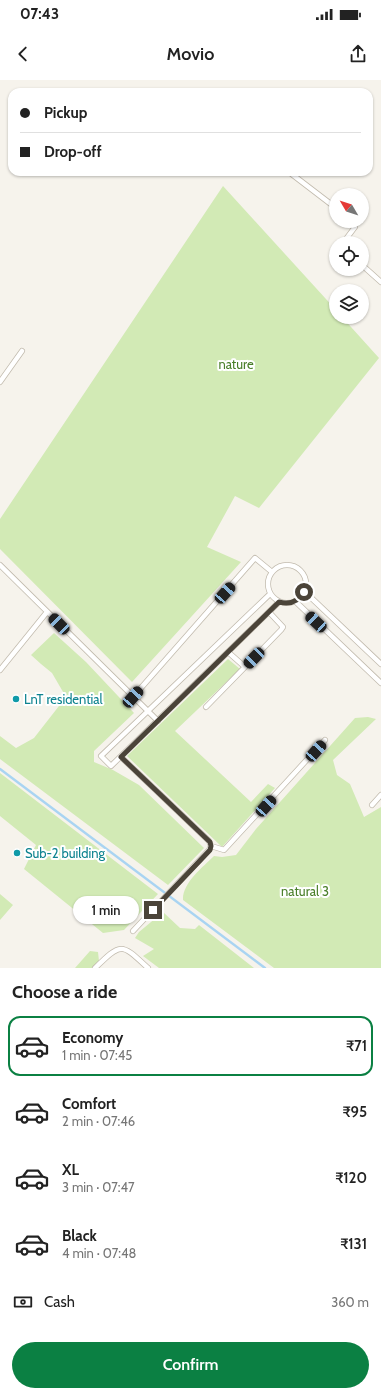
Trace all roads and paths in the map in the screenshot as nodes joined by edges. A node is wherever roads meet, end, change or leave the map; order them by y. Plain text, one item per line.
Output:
1 (294, 176) edge
2 (329, 203) edge
3 (369, 272) edge
4 (381, 282) edge
5 (22, 351) dead end
6 (0, 382) edge
7 (0, 564) edge
8 (272, 572) junction
9 (304, 592) junction
10 (270, 594) junction
11 (295, 601) junction
12 (279, 602) junction
13 (48, 612) junction
14 (269, 612) junction
15 (228, 652) junction
16 (381, 664) edge
17 (245, 667) junction
18 (0, 670) edge
19 (381, 683) edge
20 (133, 697) junction
21 (206, 707) dead end
22 (148, 711) junction
23 (158, 721) junction
24 (326, 740) dead end
25 (121, 757) junction
26 (381, 795) edge
27 (372, 805) dead end
28 (211, 846) junction
29 (133, 931) dead end
30 (95, 968) edge
31 (148, 968) edge

1 - 2 lane
3 - 4 lane
5 - 6 lane
7 - 13 lane
8 - 9 lane
8 - 10 lane
8 - 20 lane
9 - 11 lane
9 - 16 lane
10 - 12 lane
10 - 22 lane
11 - 12 lane
11 - 19 lane
12 - 14 lane
13 - 18 lane
13 - 20 lane
14 - 15 lane
14 - 17 lane
15 - 17 lane
15 - 23 lane
17 - 21 lane
20 - 22 lane
22 - 23 lane
22 - 25 lane
23 - 25 lane
24 - 28 lane
25 - 28 lane
26 - 27 lane
28 - 29 lane
30 - 31 lane

